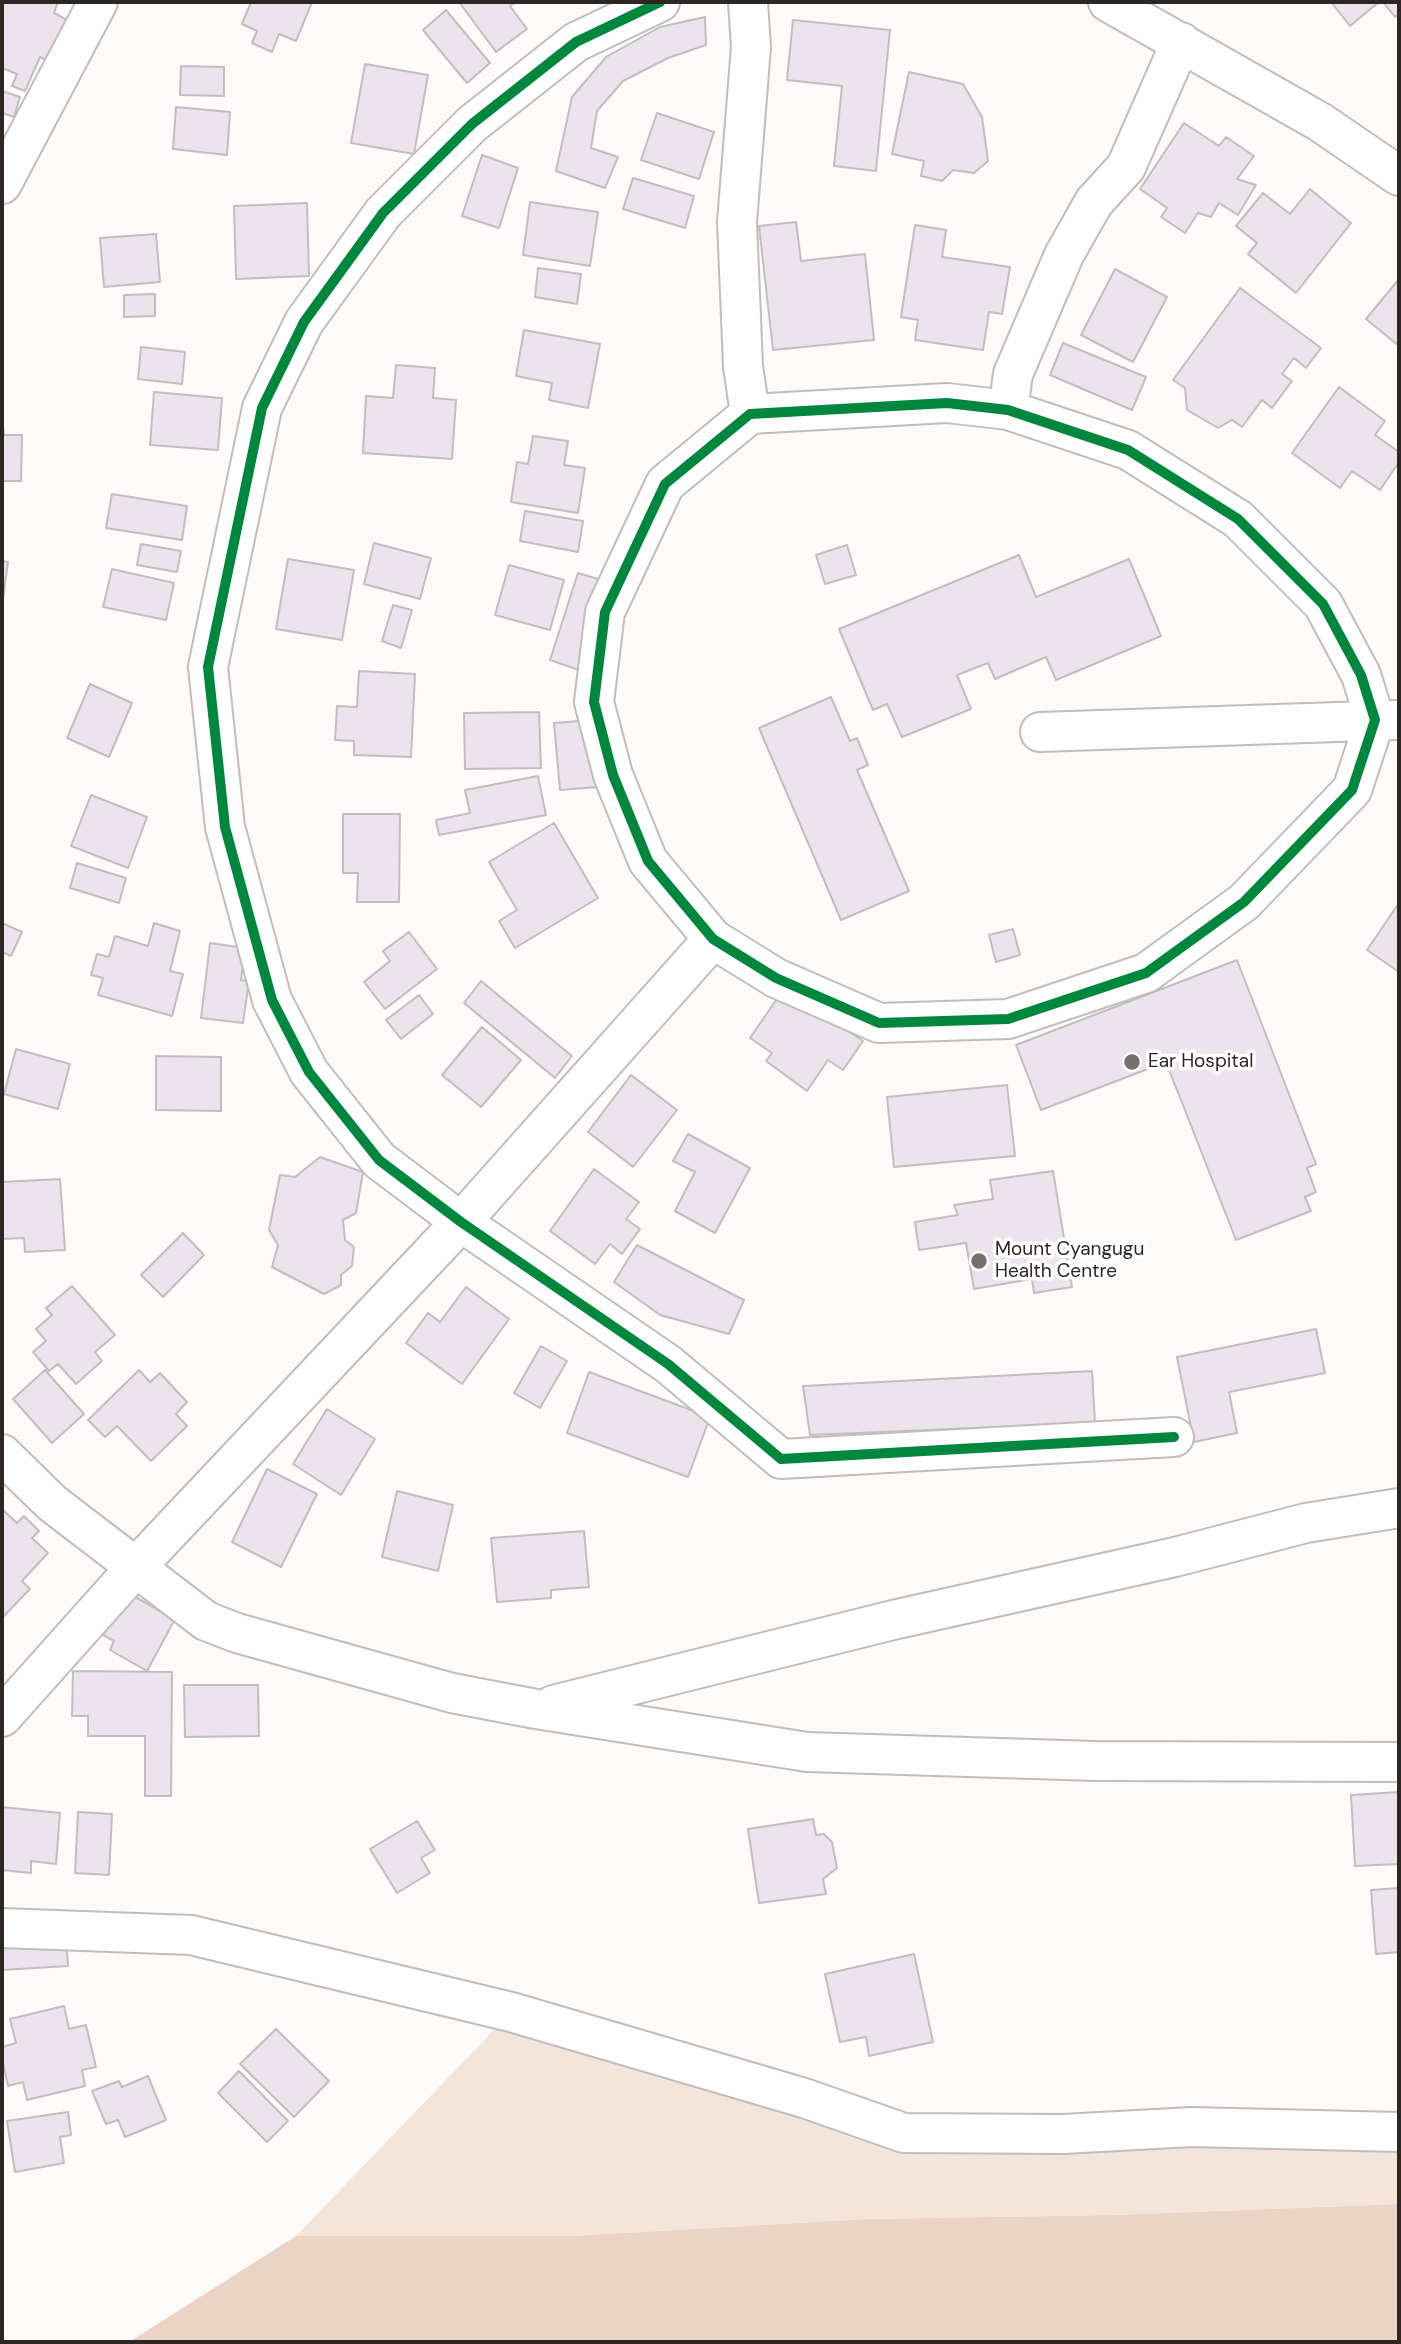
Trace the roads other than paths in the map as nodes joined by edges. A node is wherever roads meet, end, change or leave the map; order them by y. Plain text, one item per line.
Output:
1 (98, 2) edge
2 (660, 2) edge
3 (748, 2) edge
4 (1108, 2) edge
5 (1181, 42) junction
6 (1399, 176) edge
7 (2, 184) edge
8 (1008, 410) junction
9 (750, 414) junction
10 (1387, 720) edge
11 (1040, 732) dead end
12 (713, 939) junction
13 (461, 1222) junction
14 (1174, 1437) dead end
15 (2, 1454) edge
16 (1399, 1507) edge
17 (136, 1567) junction
18 (536, 1709) junction
19 (2, 1717) edge
20 (1399, 1762) edge
21 (2, 1928) edge
22 (1399, 2132) edge

1 - 7 street
2 - 13 street
3 - 9 street
4 - 5 street
5 - 6 street
5 - 8 street
8 - 9 street
8 - 10 street
9 - 12 street
10 - 11 street
10 - 12 street
12 - 13 street
13 - 14 street
13 - 17 street
15 - 17 street
16 - 18 street
17 - 18 street
17 - 19 street
18 - 20 street
21 - 22 street

